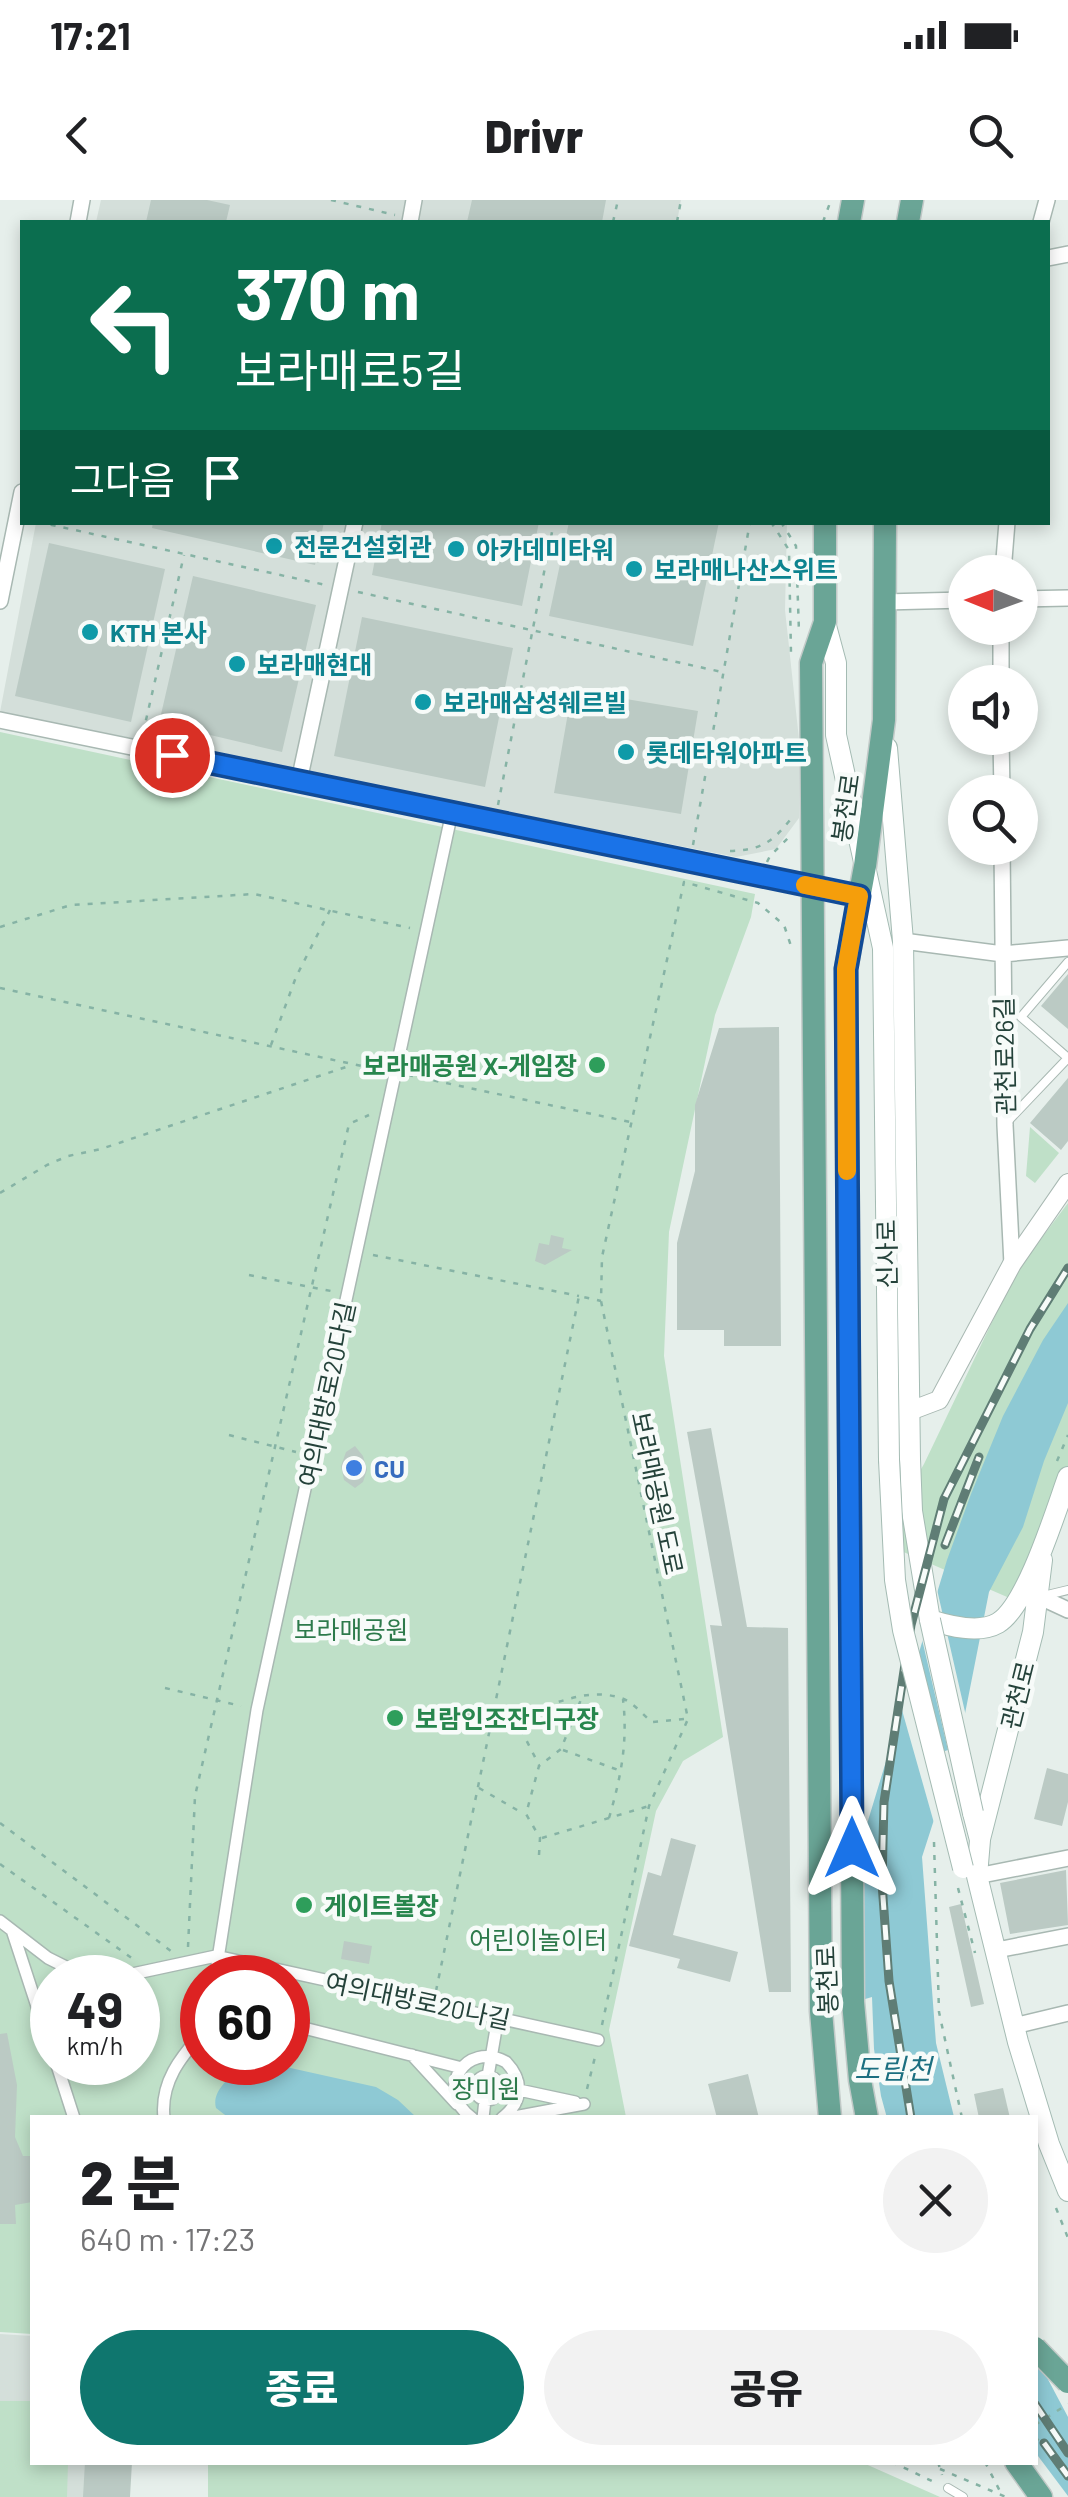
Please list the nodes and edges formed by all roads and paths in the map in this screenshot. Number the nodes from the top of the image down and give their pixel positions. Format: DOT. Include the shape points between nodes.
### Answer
graph roads {
  1 [pos="331,200"];
  2 [pos="414,200"];
  3 [pos="410,220"];
  4 [pos="20,502"];
  5 [pos="52,525"];
  6 [pos="354,525"];
  7 [pos="553,525"];
  8 [pos="749,525"];
  9 [pos="773,525"];
  10 [pos="825,525"];
  11 [pos="884,525"];
  12 [pos="1007,525"];
  13 [pos="184,554"];
  14 [pos="1004,555"];
  15 [pos="341,588"];
  16 [pos="1068,598"];
  17 [pos="1038,599"];
  18 [pos="948,600"];
  19 [pos="0,601"];
  20 [pos="884,602"];
  21 [pos="825,622"];
  22 [pos="532,630"];
  23 [pos="791,664"];
  24 [pos="723,672"];
  25 [pos="0,720"];
  26 [pos="884,720"];
  27 [pos="140,749"];
  28 [pos="300,781"];
  29 [pos="452,812"];
  30 [pos="794,815"];
  31 [pos="495,821"];
  32 [pos="706,848"];
  33 [pos="721,852"];
  34 [pos="1002,865"];
  35 [pos="865,866"];
  36 [pos="812,886"];
  37 [pos="865,897"];
  38 [pos="758,903"];
  39 [pos="330,910"];
  40 [pos="0,927"];
  41 [pos="426,932"];
  42 [pos="903,940"];
  43 [pos="1068,948"];
  44 [pos="1003,954"];
  45 [pos="1068,962"];
  46 [pos="0,988"];
  47 [pos="270,1046"];
  48 [pos="354,1064"];
  49 [pos="395,1073"];
  50 [pos="388,1108"];
  51 [pos="632,1122"];
  52 [pos="1005,1124"];
  53 [pos="1068,1183"];
  54 [pos="0,1193"];
  55 [pos="356,1252"];
  56 [pos="1012,1264"];
  57 [pos="249,1275"];
  58 [pos="310,1287"];
  59 [pos="348,1294"];
  60 [pos="579,1296"];
  61 [pos="600,1301"];
  62 [pos="910,1411"];
  63 [pos="230,1436"];
  64 [pos="276,1447"];
  65 [pos="312,1456"];
  66 [pos="899,1459"];
  67 [pos="1068,1477"];
  68 [pos="1061,1513"];
  69 [pos="1043,1548"];
  70 [pos="1068,1590"];
  71 [pos="1040,1597"];
  72 [pos="1068,1610"];
  73 [pos="930,1620"];
  74 [pos="165,1688"];
  75 [pos="583,1694"];
  76 [pos="623,1698"];
  77 [pos="217,1700"];
  78 [pos="257,1710"];
  79 [pos="514,1717"];
  80 [pos="495,1718"];
  81 [pos="688,1719"];
  82 [pos="561,1749"];
  83 [pos="539,1766"];
  84 [pos="622,1771"];
  85 [pos="478,1788"];
  86 [pos="649,1806"];
  87 [pos="526,1814"];
  88 [pos="609,1818"];
  89 [pos="0,1823"];
  90 [pos="540,1838"];
  91 [pos="980,1840"];
  92 [pos="934,1842"];
  93 [pos="540,1855"];
  94 [pos="1068,1858"];
  95 [pos="0,1864"];
  96 [pos="970,1872"];
  97 [pos="0,1921"];
  98 [pos="12,1930"];
  99 [pos="1068,1936"];
  100 [pos="997,1950"];
  101 [pos="44,1955"];
  102 [pos="128,1955"];
  103 [pos="188,1955"];
  104 [pos="216,1955"];
  105 [pos="180,1957"];
  106 [pos="310,1976"];
  107 [pos="30,1985"];
  108 [pos="434,2002"];
  109 [pos="1068,2013"];
  110 [pos="498,2017"];
  111 [pos="1014,2026"];
  112 [pos="310,2029"];
  113 [pos="598,2040"];
  114 [pos="409,2052"];
  115 [pos="491,2056"];
  116 [pos="180,2059"];
  117 [pos="464,2065"];
  118 [pos="512,2068"];
  119 [pos="455,2083"];
  120 [pos="63,2085"];
  121 [pos="487,2088"];
  122 [pos="519,2092"];
  123 [pos="584,2104"];
  124 [pos="459,2106"];
  125 [pos="73,2115"];
  126 [pos="163,2115"];
  127 [pos="469,2115"];
  128 [pos="483,2115"];
  129 [pos="505,2115"];
  130 [pos="507,2115"];
  131 [pos="512,2115"];
  132 [pos="830,2115"];
  133 [pos="866,2115"];
  134 [pos="961,2115"];
  135 [pos="1068,2191"];
  136 [pos="1038,2351"];
  137 [pos="1068,2382"];
  138 [pos="1068,2404"];
  139 [pos="1038,2424"];
  140 [pos="1038,2440"];
  141 [pos="898,2465"];
  142 [pos="938,2465"];
  143 [pos="987,2465"];
  144 [pos="1018,2465"];
  145 [pos="1068,2466"];
  146 [pos="939,2469"];
  147 [pos="948,2488"];
  148 [pos="963,2497"];
  149 [pos="1005,2497"];
  150 [pos="1041,2497"];
  1 -- 3 [label="path"];
  2 -- 3 [label="street"];
  4 -- 19 [label="street"];
  5 -- 13 [label="path"];
  6 -- 15 [label="street"];
  7 -- 22 [label="path"];
  8 -- 24 [label="path"];
  9 -- 23 [label="path" via="789,550"];
  10 -- 21 [label="main road, 봉천로"];
  11 -- 20 [label="main road, 봉천로"];
  12 -- 14 [label="street"];
  13 -- 15 [label="path"];
  13 -- 27 [label="path"];
  15 -- 22 [label="path"];
  15 -- 28 [label="street"];
  16 -- 17 [label="street"];
  18 -- 20 [label="street"];
  20 -- 26 [label="main road, 봉천로"];
  21 -- 35 [label="main road" via="836,662 836,735"];
  21 -- 36 [label="main road, 봉천로" via="811,662"];
  22 -- 24 [label="path"];
  22 -- 31 [label="path"];
  24 -- 32 [label="path" via="692,844"];
  25 -- 27 [label="street"];
  26 -- 35 [label="main road, 봉천로"];
  26 -- 42 [label="main road, 신사로"];
  27 -- 28 [label="street"];
  28 -- 29 [label="street"];
  29 -- 31 [label="street"];
  29 -- 41 [label="street, 여의대방로20다길"];
  30 -- 33 [label="path" via="756,850"];
  31 -- 36 [label="street"];
  34 -- 44 [label="street, 관천로26길"];
  35 -- 37 [label="main road, 봉천로"];
  36 -- 37 [label="street"];
  36 -- 132 [label="main road, 봉천로" via="821,2012"];
  37 -- 66 [label="main road, 신사로" via="883,948"];
  37 -- 133 [label="main road, 봉천로" via="846,969 853,2002"];
  38 -- 51 [label="path, 보라매공원 도로" via="684,882"];
  39 -- 40 [label="path" via="254,894 71,905"];
  39 -- 41 [label="path"];
  39 -- 47 [label="path"];
  41 -- 49 [label="street, 여의대방로20다길"];
  42 -- 44 [label="street"];
  42 -- 62 [label="main road, 신사로"];
  43 -- 44 [label="street"];
  44 -- 52 [label="street, 관천로26길"];
  45 -- 52 [label="lane" via="1021,1017 1068,1058"];
  46 -- 47 [label="path"];
  47 -- 48 [label="path"];
  48 -- 49 [label="path"];
  48 -- 54 [label="path" via="68,1156"];
  49 -- 50 [label="street, 여의대방로20다길"];
  49 -- 51 [label="path"];
  50 -- 55 [label="street, 여의대방로20다길"];
  50 -- 58 [label="path" via="350,1124"];
  51 -- 61 [label="path, 보라매공원 도로" via="602,1256"];
  52 -- 56 [label="street, 관천로26길"];
  53 -- 56 [label="street"];
  55 -- 59 [label="street, 여의대방로20다길"];
  55 -- 60 [label="path"];
  56 -- 62 [label="street" via="939,1400"];
  57 -- 58 [label="path"];
  58 -- 59 [label="path"];
  58 -- 64 [label="path"];
  59 -- 65 [label="street, 여의대방로20다길"];
  60 -- 61 [label="path"];
  60 -- 80 [label="path"];
  61 -- 81 [label="path, 보라매공원 도로"];
  62 -- 66 [label="main road, 신사로"];
  63 -- 64 [label="path"];
  64 -- 65 [label="path"];
  64 -- 77 [label="path"];
  65 -- 78 [label="street, 여의대방로20다길"];
  66 -- 73 [label="main road, 신사로"];
  66 -- 96 [label="main road, 신사로, bridge" via="895,1580 903,1630"];
  67 -- 68 [label="main road, 관천로"];
  68 -- 69 [label="main road, 관천로"];
  69 -- 71 [label="main road, 관천로"];
  69 -- 73 [label="main road, 관천로" via="1010,1613 993,1626"];
  70 -- 71 [label="lane"];
  71 -- 72 [label="street"];
  71 -- 91 [label="main road, 관천로"];
  73 -- 91 [label="main road, 신사로, bridge"];
  74 -- 77 [label="path"];
  75 -- 76 [label="path"];
  75 -- 79 [label="path"];
  75 -- 82 [label="path"];
  76 -- 81 [label="path" via="652,1722"];
  76 -- 84 [label="path"];
  77 -- 78 [label="path"];
  77 -- 103 [label="path" via="195,1796"];
  78 -- 104 [label="street, 여의대방로20다길"];
  79 -- 80 [label="path"];
  79 -- 83 [label="path"];
  80 -- 85 [label="path"];
  81 -- 86 [label="path"];
  82 -- 83 [label="path"];
  82 -- 84 [label="path"];
  83 -- 87 [label="path"];
  84 -- 88 [label="path"];
  85 -- 87 [label="path"];
  85 -- 108 [label="path"];
  86 -- 88 [label="path"];
  86 -- 113 [label="path"];
  87 -- 90 [label="path"];
  88 -- 90 [label="path"];
  89 -- 105 [label="path"];
  90 -- 93 [label="path"];
  91 -- 96 [label="main road, 신사로"];
  92 -- 134 [label="path" via="939,2012"];
  94 -- 96 [label="street"];
  95 -- 102 [label="path"];
  96 -- 100 [label="main road, 신사로"];
  97 -- 98 [label="street, 여의대방로20나길"];
  98 -- 101 [label="street, 여의대방로20나길"];
  98 -- 107 [label="street"];
  99 -- 100 [label="street"];
  100 -- 111 [label="main road, 신사로"];
  106 -- 108 [label="street, 여의대방로20나길"];
  108 -- 110 [label="street, 여의대방로20나길"];
  109 -- 111 [label="street"];
  110 -- 113 [label="street, 여의대방로20나길"];
  110 -- 115 [label="street"];
  111 -- 135 [label="main road, 신사로"];
  112 -- 114 [label="street"];
  113 -- 123 [label="path"];
  114 -- 117 [label="street"];
  114 -- 124 [label="street"];
  115 -- 117 [label="street"];
  115 -- 118 [label="street"];
  115 -- 121 [label="street"];
  116 -- 126 [label="street"];
  117 -- 119 [label="street"];
  117 -- 121 [label="street"];
  118 -- 121 [label="street"];
  118 -- 122 [label="street"];
  119 -- 121 [label="street"];
  119 -- 124 [label="street"];
  120 -- 125 [label="street"];
  121 -- 122 [label="street"];
  121 -- 124 [label="street"];
  121 -- 128 [label="street"];
  121 -- 129 [label="street"];
  122 -- 123 [label="street"];
  122 -- 130 [label="street"];
  123 -- 131 [label="street"];
  124 -- 127 [label="street"];
  136 -- 137 [label="main road, bridge"];
  138 -- 139 [label="path"];
  140 -- 145 [label="path"];
  141 -- 147 [label="path"];
  142 -- 146 [label="path"];
  143 -- 149 [label="path, bridge"];
  144 -- 150 [label="main road"];
  146 -- 147 [label="path"];
  146 -- 149 [label="path"];
  147 -- 148 [label="lane"];
}
